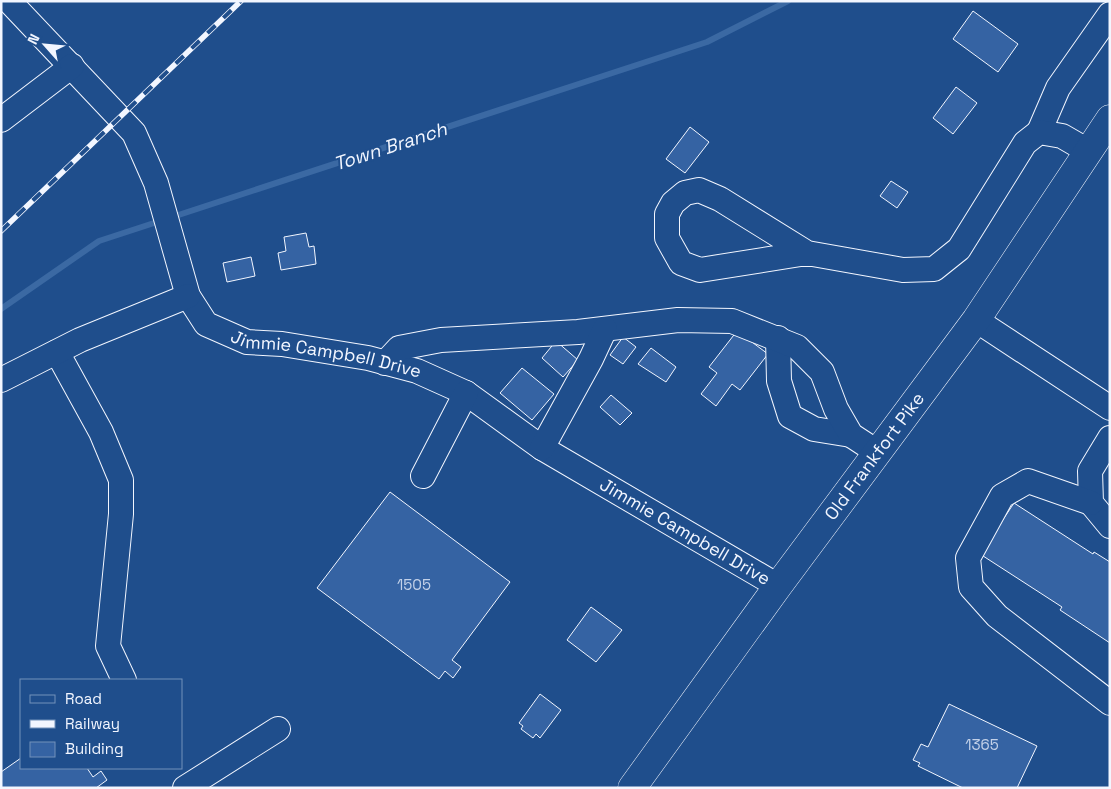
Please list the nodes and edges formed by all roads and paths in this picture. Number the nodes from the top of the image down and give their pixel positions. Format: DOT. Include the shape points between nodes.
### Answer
graph roads {
  1 [pos="9,1"];
  2 [pos="1110,14"];
  3 [pos="72,66"];
  4 [pos="1110,119"];
  5 [pos="1,120"];
  6 [pos="1039,132"];
  7 [pos="1088,150"];
  8 [pos="807,254"];
  9 [pos="188,296"];
  10 [pos="976,320"];
  11 [pos="604,329"];
  12 [pos="778,338"];
  13 [pos="57,352"];
  14 [pos="385,363"];
  15 [pos="1,380"];
  16 [pos="466,393"];
  17 [pos="1110,408"];
  18 [pos="851,434"];
  19 [pos="1110,438"];
  20 [pos="542,448"];
  21 [pos="877,452"];
  22 [pos="424,476"];
  23 [pos="1090,503"];
  24 [pos="1110,526"];
  25 [pos="778,586"];
  26 [pos="124,679"];
  27 [pos="1110,703"];
  28 [pos="278,729"];
  29 [pos="185,788"];
  30 [pos="632,788"];
  1 -- 3 [label="street, Jimmie Campbell Drive"];
  2 -- 6 [label="street" via="1058,88"];
  3 -- 5 [label="street"];
  3 -- 9 [label="street, Jimmie Campbell Drive" via="134,133 156,183"];
  4 -- 7 [label="main road, Old Frankfort Pike"];
  6 -- 7 [label="street" via="1062,136"];
  6 -- 8 [label="street" via="1025,143 959,250 934,269 903,270"];
  7 -- 10 [label="main road, Old Frankfort Pike"];
  8 -- 8 [label="street" via="720,199 700,190 685,193 673,203 667,214 667,238 681,262 700,270"];
  9 -- 13 [label="street"];
  9 -- 14 [label="street, Jimmie Campbell Drive" via="206,324 247,342 282,344"];
  10 -- 17 [label="street"];
  10 -- 21 [label="main road, Old Frankfort Pike"];
  11 -- 12 [label="street" via="678,320 732,321"];
  11 -- 14 [label="street" via="441,340 399,348"];
  11 -- 20 [label="street"];
  12 -- 18 [label="street" via="797,347 822,372 836,409"];
  12 -- 18 [label="street" via="779,381 790,416 814,429"];
  13 -- 15 [label="street"];
  13 -- 26 [label="street" via="101,432 121,480 121,514 108,646"];
  14 -- 16 [label="street, Jimmie Campbell Drive" via="417,371"];
  16 -- 20 [label="street, Jimmie Campbell Drive"];
  16 -- 22 [label="street"];
  18 -- 21 [label="street"];
  19 -- 23 [label="street" via="1090,471"];
  20 -- 25 [label="street, Jimmie Campbell Drive"];
  21 -- 25 [label="main road, Old Frankfort Pike"];
  23 -- 24 [label="street"];
  23 -- 27 [label="street" via="1028,481 1002,496 968,558 971,587 997,616"];
  25 -- 30 [label="main road, Old Frankfort Pike"];
  28 -- 29 [label="street"];
}
